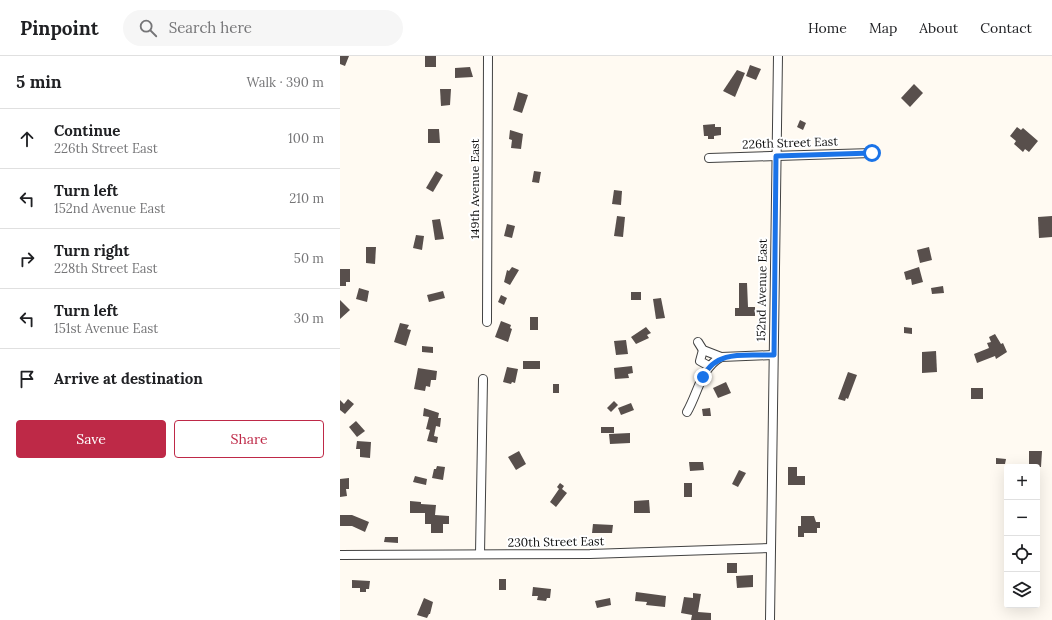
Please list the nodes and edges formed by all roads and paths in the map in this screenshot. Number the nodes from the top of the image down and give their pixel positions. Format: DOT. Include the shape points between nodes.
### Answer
graph roads {
  1 [pos="488,56"];
  2 [pos="778,56"];
  3 [pos="872,153"];
  4 [pos="776,156"];
  5 [pos="709,158"];
  6 [pos="487,322"];
  7 [pos="698,342"];
  8 [pos="702,350"];
  9 [pos="774,355"];
  10 [pos="721,357"];
  11 [pos="709,366"];
  12 [pos="483,379"];
  13 [pos="687,412"];
  14 [pos="771,548"];
  15 [pos="480,554"];
  16 [pos="340,555"];
  17 [pos="770,620"];
  1 -- 6 [label="street, 149th Avenue East"];
  2 -- 4 [label="street, 152nd Avenue East"];
  3 -- 4 [label="street, 226th Street East"];
  4 -- 5 [label="street, 226th Street East"];
  4 -- 9 [label="street, 152nd Avenue East"];
  7 -- 8 [label="street"];
  8 -- 10 [label="street"];
  8 -- 11 [label="street" via="700,361"];
  9 -- 10 [label="street"];
  9 -- 14 [label="street, 152nd Avenue East"];
  10 -- 11 [label="street"];
  11 -- 13 [label="street"];
  12 -- 15 [label="street"];
  14 -- 15 [label="street, 230th Street East" via="590,554"];
  14 -- 17 [label="street, 152nd Avenue East"];
  15 -- 16 [label="street, 230th Street East"];
}
